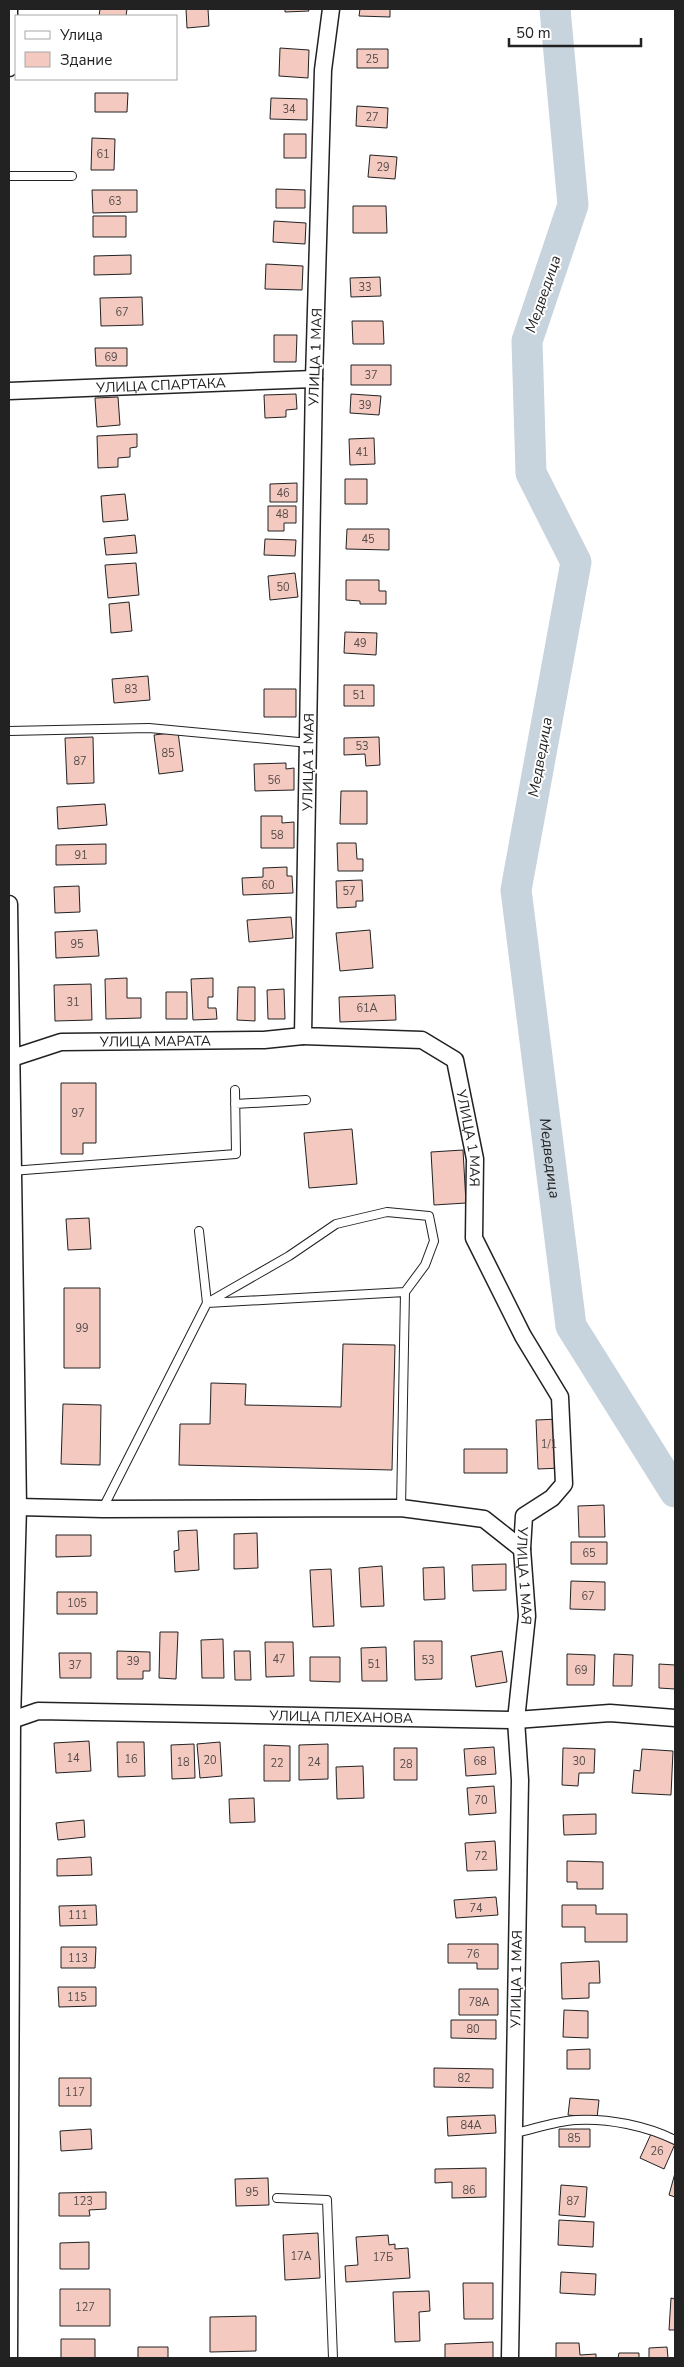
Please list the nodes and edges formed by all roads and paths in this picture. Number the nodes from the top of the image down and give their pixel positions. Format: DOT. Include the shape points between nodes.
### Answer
graph roads {
  1 [pos="9,9"];
  2 [pos="331,9"];
  3 [pos="9,68"];
  4 [pos="9,176"];
  5 [pos="72,176"];
  6 [pos="314,379"];
  7 [pos="9,391"];
  8 [pos="9,731"];
  9 [pos="308,743"];
  10 [pos="9,904"];
  11 [pos="303,1036"];
  12 [pos="10,1060"];
  13 [pos="235,1090"];
  14 [pos="306,1100"];
  15 [pos="235,1104"];
  16 [pos="12,1171"];
  17 [pos="200,1231"];
  18 [pos="405,1292"];
  19 [pos="207,1304"];
  20 [pos="18,1507"];
  21 [pos="400,1508"];
  22 [pos="103,1509"];
  23 [pos="522,1549"];
  24 [pos="675,1718"];
  25 [pos="516,1720"];
  26 [pos="11,1721"];
  27 [pos="515,2133"];
  28 [pos="675,2140"];
  29 [pos="277,2198"];
  30 [pos="10,2358"];
  31 [pos="333,2358"];
  32 [pos="510,2358"];
  1 -- 3 [label="street"];
  2 -- 6 [label="street, УЛИЦА 1 МАЯ" via="323,70"];
  4 -- 5 [label="lane"];
  6 -- 7 [label="street, УЛИЦА СПАРТАКА"];
  6 -- 9 [label="street, УЛИЦА 1 МАЯ"];
  8 -- 9 [label="lane" via="149,728"];
  9 -- 11 [label="street, УЛИЦА 1 МАЯ"];
  10 -- 12 [label="street"];
  11 -- 12 [label="street, УЛИЦА МАРАТА" via="264,1040 61,1042"];
  11 -- 23 [label="street, УЛИЦА 1 МАЯ" via="422,1040 455,1060 475,1159 474,1238 523,1336 560,1396 564,1484 552,1498 524,1516"];
  12 -- 16 [label="street"];
  13 -- 15 [label="lane"];
  14 -- 15 [label="lane"];
  15 -- 16 [label="lane" via="236,1154"];
  16 -- 20 [label="street"];
  17 -- 19 [label="lane"];
  18 -- 19 [label="lane"];
  18 -- 19 [label="lane" via="425,1265 434,1241 429,1216 387,1212 336,1224"];
  18 -- 21 [label="lane"];
  19 -- 22 [label="lane"];
  20 -- 22 [label="street"];
  20 -- 26 [label="street"];
  21 -- 22 [label="street"];
  21 -- 23 [label="street" via="484,1518"];
  23 -- 25 [label="street, УЛИЦА 1 МАЯ" via="527,1616"];
  24 -- 25 [label="street, УЛИЦА ПЛЕХАНОВА" via="610,1714"];
  25 -- 26 [label="street, УЛИЦА ПЛЕХАНОВА" via="38,1711"];
  25 -- 27 [label="street, УЛИЦА 1 МАЯ" via="520,1780"];
  26 -- 30 [label="street"];
  27 -- 28 [label="lane" via="576,2120 616,2122"];
  27 -- 32 [label="street, УЛИЦА 1 МАЯ"];
  29 -- 31 [label="lane" via="327,2200"];
}
